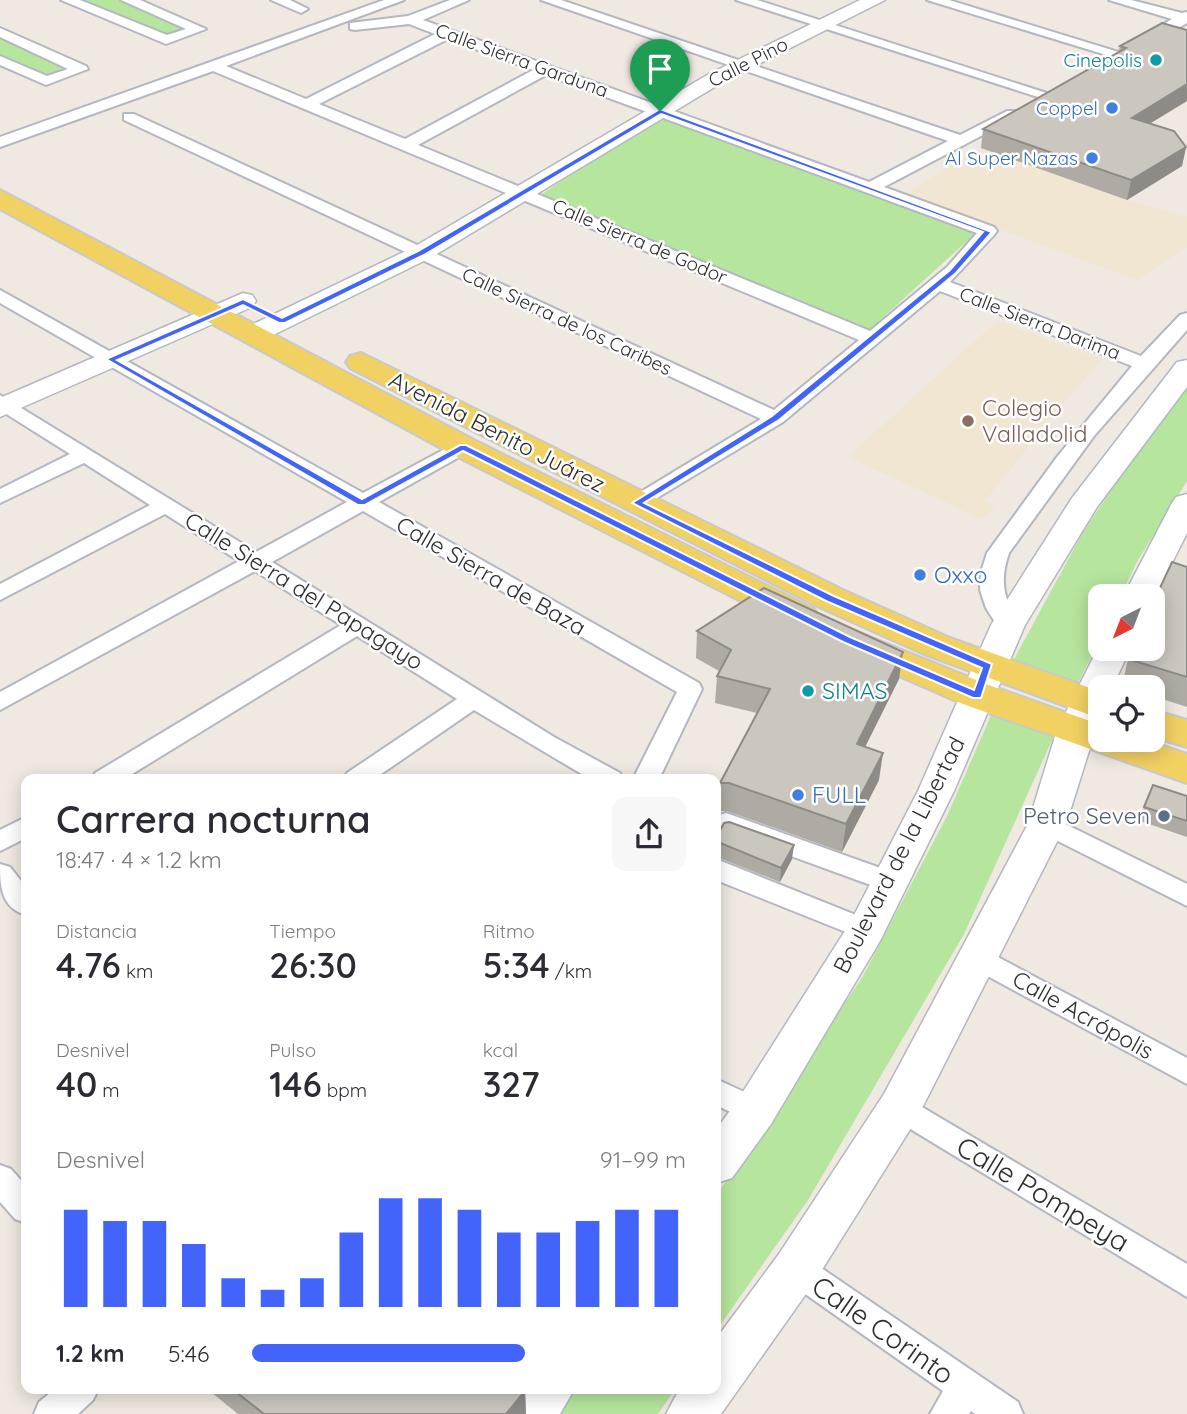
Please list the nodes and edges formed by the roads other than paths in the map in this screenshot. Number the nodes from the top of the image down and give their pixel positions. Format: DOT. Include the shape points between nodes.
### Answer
graph roads {
  1 [pos="68,0"];
  2 [pos="128,0"];
  3 [pos="278,0"];
  4 [pos="397,0"];
  5 [pos="463,0"];
  6 [pos="548,0"];
  7 [pos="743,0"];
  8 [pos="875,0"];
  9 [pos="934,0"];
  10 [pos="1116,0"];
  11 [pos="301,9"];
  12 [pos="1186,18"];
  13 [pos="410,20"];
  14 [pos="822,25"];
  15 [pos="0,32"];
  16 [pos="448,33"];
  17 [pos="1121,55"];
  18 [pos="0,60"];
  19 [pos="739,65"];
  20 [pos="214,66"];
  21 [pos="1099,67"];
  22 [pos="546,69"];
  23 [pos="232,73"];
  24 [pos="309,103"];
  25 [pos="660,111"];
  26 [pos="129,117"];
  27 [pos="962,141"];
  28 [pos="0,142"];
  29 [pos="408,144"];
  30 [pos="0,175"];
  31 [pos="870,188"];
  32 [pos="524,192"];
  33 [pos="0,198"];
  34 [pos="421,253"];
  35 [pos="939,284"];
  36 [pos="0,295"];
  37 [pos="230,307"];
  38 [pos="1187,319"];
  39 [pos="269,327"];
  40 [pos="871,338"];
  41 [pos="111,359"];
  42 [pos="1142,363"];
  43 [pos="1187,368"];
  44 [pos="2,404"];
  45 [pos="776,418"];
  46 [pos="463,447"];
  47 [pos="86,454"];
  48 [pos="0,497"];
  49 [pos="362,503"];
  50 [pos="637,503"];
  51 [pos="1187,503"];
  52 [pos="166,505"];
  53 [pos="256,561"];
  54 [pos="1146,584"];
  55 [pos="0,593"];
  56 [pos="358,625"];
  57 [pos="1007,625"];
  58 [pos="983,681"];
  59 [pos="475,698"];
  60 [pos="0,702"];
  61 [pos="1088,722"];
  62 [pos="1165,727"];
  63 [pos="1187,734"];
  64 [pos="1088,737"];
  65 [pos="1152,752"];
  66 [pos="1187,769"];
  67 [pos="112,774"];
  68 [pos="363,774"];
  69 [pos="603,774"];
  70 [pos="648,774"];
  71 [pos="1047,824"];
  72 [pos="721,825"];
  73 [pos="21,829"];
  74 [pos="0,842"];
  75 [pos="721,871"];
  76 [pos="0,874"];
  77 [pos="890,882"];
  78 [pos="1187,896"];
  79 [pos="21,899"];
  80 [pos="866,930"];
  81 [pos="979,958"];
  82 [pos="1187,1072"];
  83 [pos="721,1094"];
  84 [pos="900,1107"];
  85 [pos="755,1111"];
  86 [pos="721,1157"];
  87 [pos="0,1179"];
  88 [pos="21,1203"];
  89 [pos="796,1269"];
  90 [pos="1187,1282"];
  91 [pos="721,1372"];
  92 [pos="74,1394"];
  93 [pos="545,1394"];
  94 [pos="706,1394"];
  95 [pos="957,1401"];
  96 [pos="52,1414"];
  97 [pos="528,1414"];
  98 [pos="691,1414"];
  99 [pos="1005,1414"];
  1 -- 2 [label="street" via="166,40 199,29"];
  3 -- 11 [label="street"];
  4 -- 20 [label="street"];
  5 -- 13 [label="street"];
  6 -- 19 [label="street"];
  7 -- 14 [label="street"];
  8 -- 14 [label="main road, Calle Pino"];
  9 -- 17 [label="street"];
  10 -- 12 [label="street"];
  12 -- 17 [label="street"];
  13 -- 16 [label="street, Calle Sierra Garduna"];
  13 -- 23 [label="street" via="354,26"];
  14 -- 19 [label="main road, Calle Pino"];
  14 -- 27 [label="street" via="1052,92"];
  15 -- 18 [label="street" via="81,69 46,81"];
  16 -- 22 [label="street, Calle Sierra Garduna"];
  16 -- 24 [label="street"];
  17 -- 21 [label="street"];
  19 -- 25 [label="main road, Calle Pino"];
  19 -- 27 [label="street"];
  20 -- 23 [label="street, Calle Sierra de Godor"];
  20 -- 28 [label="street"];
  22 -- 25 [label="street, Calle Sierra Garduna"];
  22 -- 29 [label="street"];
  23 -- 24 [label="street, Calle Sierra de Godor"];
  24 -- 29 [label="street, Calle Sierra de Godor"];
  25 -- 31 [label="street, Calle Sierra Garduna"];
  25 -- 32 [label="main road, Calle Pino"];
  26 -- 34 [label="street, Calle Sierra de los Caribes"];
  27 -- 31 [label="street"];
  29 -- 32 [label="street, Calle Sierra de Godor"];
  30 -- 37 [label="main road"];
  31 -- 35 [label="street, Calle Sierra Garduna" via="988,232"];
  32 -- 34 [label="main road, Calle Pino"];
  32 -- 40 [label="street, Calle Sierra de Godor"];
  33 -- 37 [label="main road"];
  34 -- 39 [label="main road, Calle Pino"];
  34 -- 45 [label="street, Calle Sierra de los Caribes"];
  35 -- 40 [label="street"];
  35 -- 42 [label="street, Calle Sierra Darima"];
  36 -- 41 [label="street, Calle Sierra de Baza"];
  37 -- 39 [label="main road, Avenida Benito Juárez"];
  37 -- 41 [label="main road"];
  38 -- 42 [label="street"];
  39 -- 46 [label="main road, Avenida Benito Juárez"];
  39 -- 50 [label="main road, Avenida Benito Juárez"];
  40 -- 45 [label="street"];
  41 -- 44 [label="main road"];
  41 -- 49 [label="street, Calle Sierra de Baza"];
  42 -- 57 [label="street" via="1055,471 998,553 991,568 990,593"];
  43 -- 57 [label="main road, Boulevard de la Libertad" via="1083,504"];
  44 -- 47 [label="street, Calle Sierra del Papagayo"];
  45 -- 50 [label="street"];
  46 -- 49 [label="street"];
  46 -- 58 [label="main road, Avenida Benito Juárez" via="846,640"];
  47 -- 48 [label="street"];
  47 -- 52 [label="street, Calle Sierra del Papagayo"];
  49 -- 53 [label="street"];
  49 -- 70 [label="street, Calle Sierra de Baza" via="690,689"];
  50 -- 58 [label="main road, Avenida Benito Juárez" via="830,598"];
  51 -- 54 [label="main road"];
  52 -- 53 [label="street, Calle Sierra del Papagayo"];
  52 -- 55 [label="street"];
  53 -- 56 [label="street, Calle Sierra del Papagayo"];
  53 -- 60 [label="street"];
  56 -- 59 [label="street, Calle Sierra del Papagayo"];
  56 -- 67 [label="street"];
  57 -- 58 [label="main road, Boulevard de la Libertad"];
  58 -- 61 [label="main road, Avenida Benito Juárez"];
  58 -- 77 [label="main road, Boulevard de la Libertad" via="936,791"];
  59 -- 68 [label="street"];
  59 -- 69 [label="street, Calle Sierra del Papagayo"];
  62 -- 63 [label="main road"];
  64 -- 71 [label="main road"];
  65 -- 66 [label="main road, Avenida Benito Juárez"];
  71 -- 78 [label="street"];
  71 -- 81 [label="main road"];
  72 -- 77 [label="street" via="726,822"];
  73 -- 74 [label="street"];
  75 -- 80 [label="street"];
  76 -- 79 [label="street"];
  77 -- 80 [label="main road, Boulevard de la Libertad"];
  80 -- 85 [label="main road, Boulevard de la Libertad"];
  81 -- 82 [label="street, Calle Acrópolis"];
  81 -- 84 [label="main road"];
  83 -- 85 [label="street"];
  84 -- 89 [label="main road"];
  84 -- 90 [label="street, Calle Pompeya"];
  85 -- 86 [label="main road, Boulevard de la Libertad"];
  87 -- 88 [label="street"];
  89 -- 91 [label="main road"];
  89 -- 95 [label="street, Calle Corinto"];
  92 -- 96 [label="street"];
  93 -- 97 [label="main road"];
  94 -- 98 [label="main road"];
  95 -- 99 [label="street, Calle Corinto"];
}
